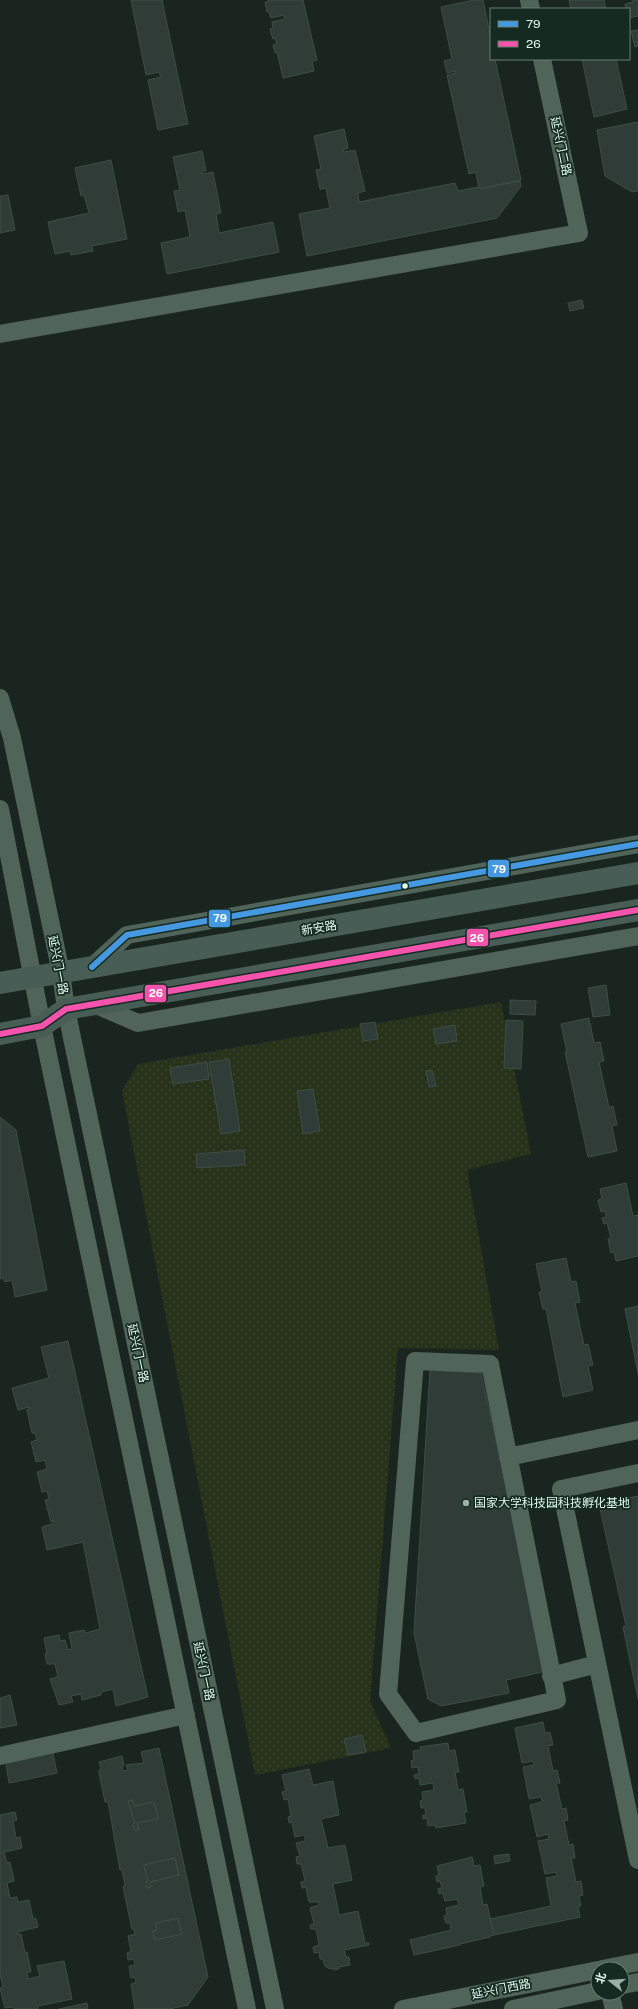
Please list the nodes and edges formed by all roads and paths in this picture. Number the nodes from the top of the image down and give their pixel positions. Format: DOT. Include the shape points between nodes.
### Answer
graph roads {
  1 [pos="542,60"];
  2 [pos="0,334"];
  3 [pos="0,698"];
  4 [pos="0,809"];
  5 [pos="638,844"];
  6 [pos="638,873"];
  7 [pos="638,910"];
  8 [pos="638,936"];
  9 [pos="92,967"];
  10 [pos="61,973"];
  11 [pos="33,977"];
  12 [pos="0,983"];
  13 [pos="94,1004"];
  14 [pos="66,1009"];
  15 [pos="42,1026"];
  16 [pos="0,1034"];
  17 [pos="638,1430"];
  18 [pos="508,1457"];
  19 [pos="638,1473"];
  20 [pos="597,1664"];
  21 [pos="551,1676"];
  22 [pos="186,1715"];
  23 [pos="0,1756"];
  24 [pos="638,1860"];
  25 [pos="590,1972"];
  26 [pos="590,1993"];
  27 [pos="247,2009"];
  28 [pos="275,2009"];
  29 [pos="403,2009"];
  30 [pos="513,2009"];
  1 -- 2 [label="street, 延兴门二路" via="579,233"];
  3 -- 10 [label="street, 延兴门一路" via="12,738"];
  4 -- 11 [label="street"];
  5 -- 9 [label="street" via="127,935"];
  6 -- 9 [label="main road, 新安路"];
  7 -- 13 [label="main road"];
  8 -- 13 [label="street" via="138,1023"];
  9 -- 10 [label="main road, 新安路"];
  10 -- 11 [label="main road, 新安路"];
  10 -- 14 [label="street, 延兴门一路"];
  11 -- 12 [label="main road, 新安路"];
  11 -- 15 [label="street"];
  13 -- 14 [label="main road"];
  14 -- 15 [label="main road"];
  14 -- 28 [label="street, 延兴门一路"];
  15 -- 16 [label="main road"];
  15 -- 22 [label="street"];
  17 -- 18 [label="street"];
  18 -- 21 [label="street"];
  18 -- 21 [label="street" via="490,1364 415,1362 388,1694 416,1733 557,1700"];
  19 -- 20 [label="street" via="561,1489"];
  20 -- 21 [label="street"];
  20 -- 24 [label="street"];
  22 -- 23 [label="street"];
  22 -- 27 [label="street"];
  25 -- 29 [label="street, 延兴门西路"];
  26 -- 30 [label="street, 延兴门西路"];
}
